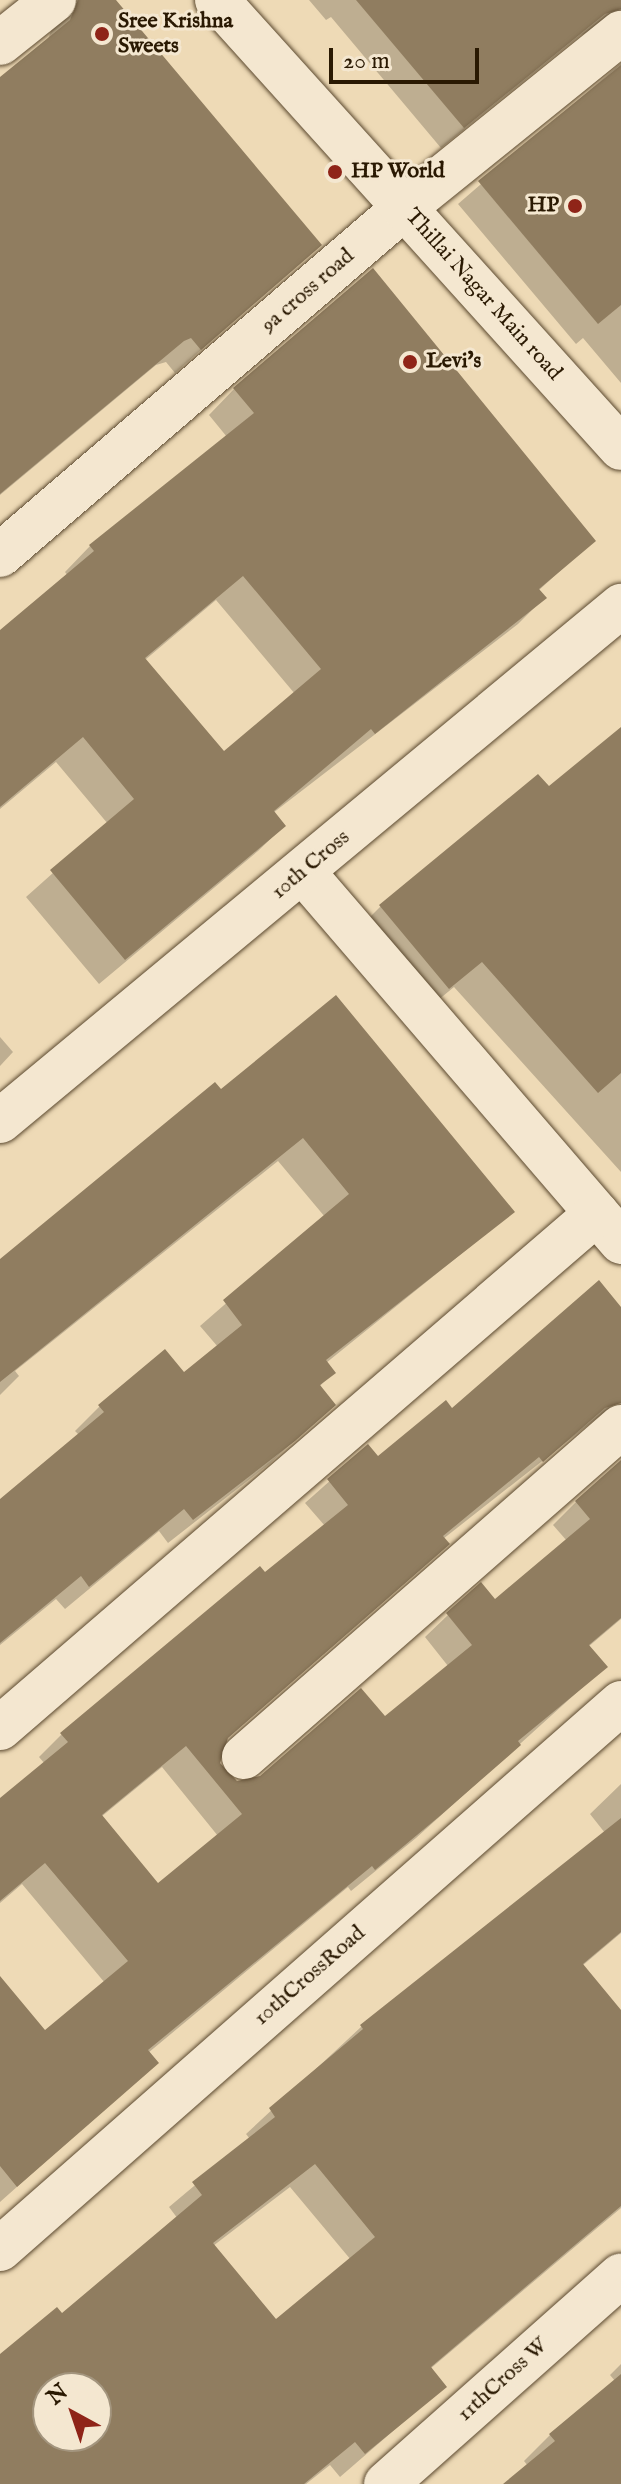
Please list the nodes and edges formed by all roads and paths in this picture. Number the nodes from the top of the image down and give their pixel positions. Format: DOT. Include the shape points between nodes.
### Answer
graph roads {
  1 [pos="54,0"];
  2 [pos="217,0"];
  3 [pos="621,33"];
  4 [pos="0,43"];
  5 [pos="404,208"];
  6 [pos="621,448"];
  7 [pos="0,555"];
  8 [pos="621,606"];
  9 [pos="303,872"];
  10 [pos="0,1121"];
  11 [pos="609,1228"];
  12 [pos="621,1427"];
  13 [pos="621,1703"];
  14 [pos="0,1728"];
  15 [pos="244,1757"];
  16 [pos="0,2249"];
  17 [pos="621,2275"];
  18 [pos="386,2484"];
  1 -- 4 [label="street"];
  2 -- 5 [label="street, Thillai Nagar Main road"];
  3 -- 5 [label="street, 9a cross road"];
  5 -- 6 [label="street, Thillai Nagar Main road"];
  5 -- 7 [label="street, 9a cross road"];
  8 -- 9 [label="street, 10th Cross"];
  9 -- 10 [label="street, 10th Cross"];
  9 -- 11 [label="street"];
  11 -- 14 [label="street"];
  12 -- 15 [label="street"];
  13 -- 16 [label="street, 10thCrossRoad"];
  17 -- 18 [label="street, 11thCross W"];
}
